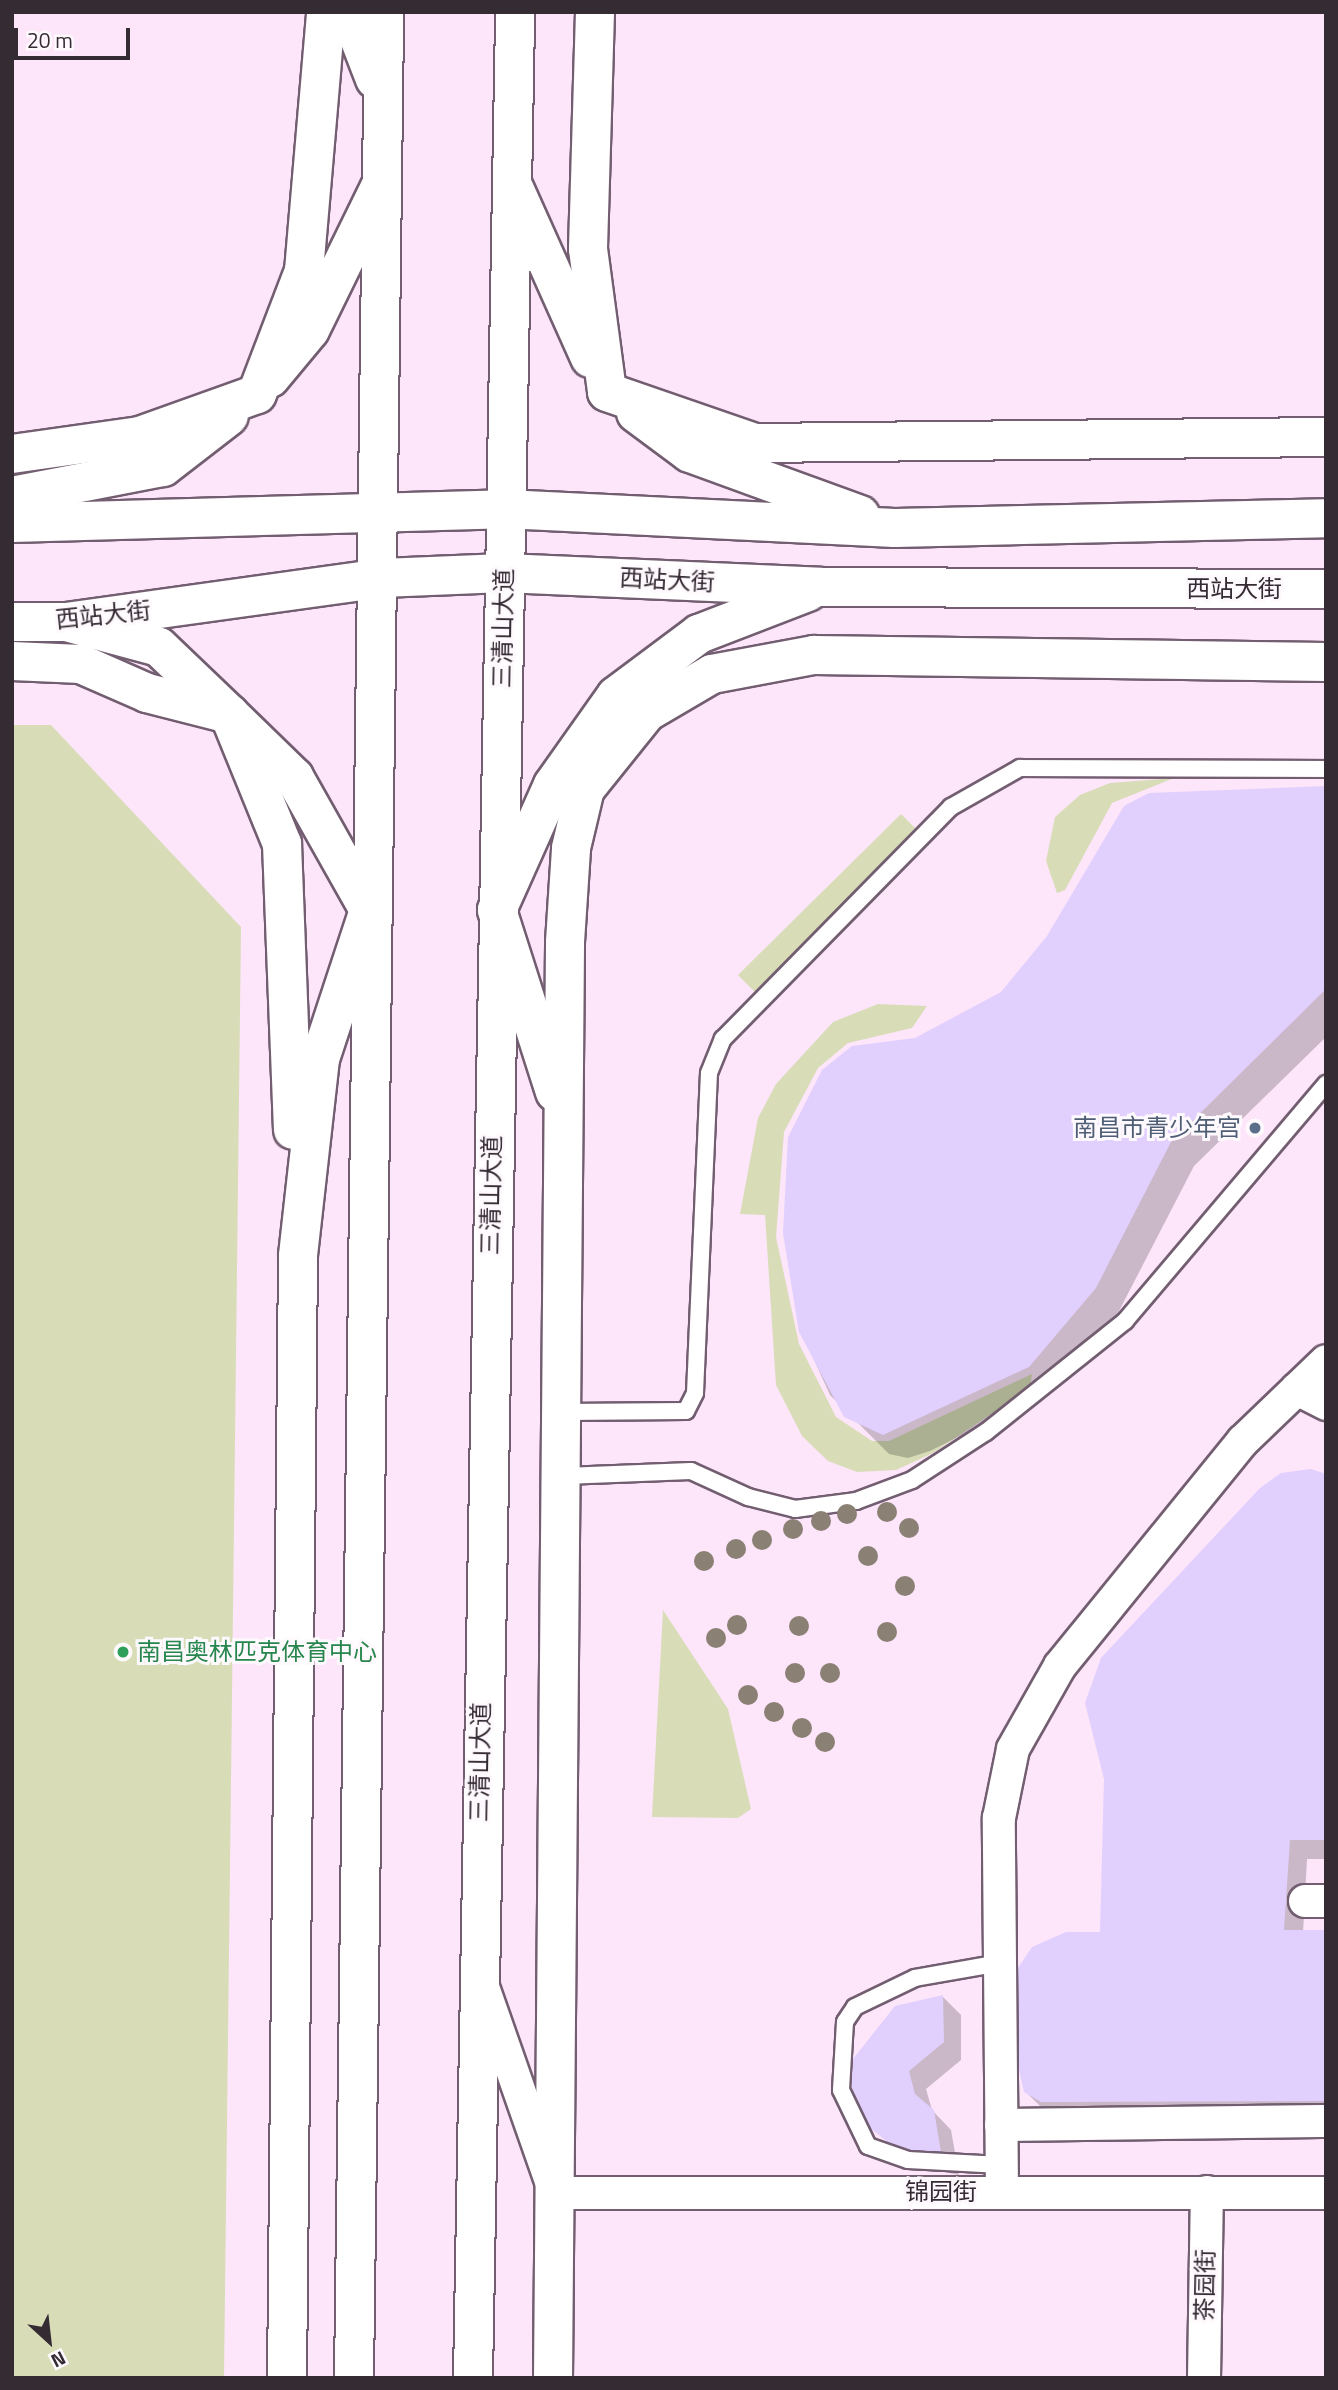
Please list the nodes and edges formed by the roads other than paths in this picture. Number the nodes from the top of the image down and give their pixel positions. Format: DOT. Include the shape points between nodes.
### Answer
graph roads {
  1 [pos="326,12"];
  2 [pos="349,12"];
  3 [pos="384,12"];
  4 [pos="595,12"];
  5 [pos="515,16"];
  6 [pos="382,95"];
  7 [pos="380,187"];
  8 [pos="515,190"];
  9 [pos="607,393"];
  10 [pos="257,394"];
  11 [pos="1326,438"];
  12 [pos="12,454"];
  13 [pos="12,496"];
  14 [pos="505,509"];
  15 [pos="379,517"];
  16 [pos="1326,518"];
  17 [pos="12,523"];
  18 [pos="895,528"];
  19 [pos="503,573"];
  20 [pos="382,578"];
  21 [pos="821,587"];
  22 [pos="1326,589"];
  23 [pos="12,622"];
  24 [pos="66,622"];
  25 [pos="12,661"];
  26 [pos="1326,662"];
  27 [pos="229,714"];
  28 [pos="1326,769"];
  29 [pos="369,910"];
  30 [pos="497,910"];
  31 [pos="1326,1084"];
  32 [pos="567,1130"];
  33 [pos="298,1256"];
  34 [pos="1326,1361"];
  35 [pos="1297,1389"];
  36 [pos="1326,1404"];
  37 [pos="564,1412"];
  38 [pos="564,1476"];
  39 [pos="1000,1963"];
  40 [pos="477,1969"];
  41 [pos="1326,2121"];
  42 [pos="1002,2125"];
  43 [pos="1002,2179"];
  44 [pos="1206,2192"];
  45 [pos="555,2193"];
  46 [pos="1326,2193"];
  47 [pos="287,2378"];
  48 [pos="354,2378"];
  49 [pos="473,2378"];
  50 [pos="553,2378"];
  51 [pos="1204,2378"];
  1 -- 10 [label="main road" via="304,271"];
  2 -- 6 [label="main road"];
  3 -- 6 [label="main road"];
  4 -- 9 [label="main road" via="587,249"];
  5 -- 8 [label="main road, 三清山大道"];
  6 -- 7 [label="main road"];
  7 -- 10 [label="main road" via="310,330"];
  7 -- 15 [label="main road"];
  8 -- 9 [label="main road"];
  8 -- 14 [label="main road, 三清山大道"];
  9 -- 11 [label="main road" via="755,443"];
  9 -- 18 [label="main road" via="690,453"];
  10 -- 12 [label="main road" via="140,436"];
  10 -- 13 [label="main road" via="163,467"];
  14 -- 15 [label="main road"];
  14 -- 18 [label="main road"];
  14 -- 19 [label="main road, 三清山大道"];
  15 -- 17 [label="main road"];
  15 -- 20 [label="main road"];
  16 -- 18 [label="main road"];
  19 -- 20 [label="main road, 西站大街"];
  19 -- 21 [label="main road, 西站大街"];
  19 -- 30 [label="main road, 三清山大道"];
  20 -- 24 [label="main road, 西站大街"];
  20 -- 29 [label="main road"];
  21 -- 22 [label="main road, 西站大街"];
  21 -- 30 [label="main road" via="699,634 616,696 553,785"];
  23 -- 24 [label="main road, 西站大街"];
  24 -- 27 [label="main road" via="159,648"];
  25 -- 27 [label="main road" via="81,664 147,692"];
  26 -- 32 [label="main road" via="814,655 712,674 647,712 585,789 571,848"];
  27 -- 29 [label="main road" via="293,777"];
  27 -- 33 [label="main road" via="282,844"];
  28 -- 37 [label="lane" via="1020,768 950,807 723,1039 709,1073 695,1393 686,1411"];
  29 -- 33 [label="main road" via="320,1059"];
  29 -- 48 [label="main road"];
  30 -- 32 [label="main road"];
  30 -- 40 [label="main road, 三清山大道"];
  31 -- 38 [label="lane" via="1125,1321 986,1432 912,1480 856,1501 795,1509 748,1497 691,1471"];
  32 -- 37 [label="main road"];
  33 -- 47 [label="main road"];
  34 -- 35 [label="street"];
  35 -- 36 [label="street"];
  35 -- 39 [label="street" via="1243,1441 1060,1665 1013,1749 999,1818"];
  37 -- 38 [label="main road"];
  38 -- 45 [label="main road"];
  39 -- 42 [label="street"];
  39 -- 43 [label="lane" via="915,1978 855,2007 845,2022 842,2090 868,2147"];
  40 -- 45 [label="street"];
  40 -- 49 [label="main road, 三清山大道"];
  41 -- 42 [label="street"];
  42 -- 43 [label="street"];
  43 -- 44 [label="street, 锦园街"];
  43 -- 45 [label="street, 锦园街"];
  44 -- 46 [label="street, 锦园街"];
  44 -- 51 [label="street, 茶园街"];
  45 -- 50 [label="main road"];
}
